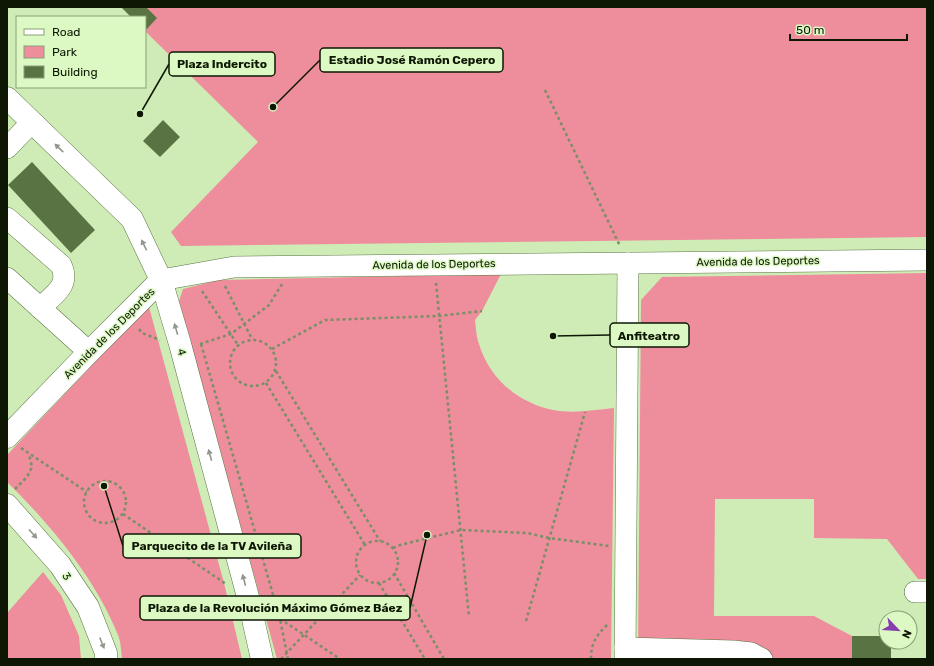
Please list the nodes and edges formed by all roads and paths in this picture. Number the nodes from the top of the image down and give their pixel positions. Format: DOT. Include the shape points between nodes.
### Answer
graph roads {
  1 [pos="545,90"];
  2 [pos="7,98"];
  3 [pos="32,122"];
  4 [pos="7,148"];
  5 [pos="7,218"];
  6 [pos="927,260"];
  7 [pos="628,262"];
  8 [pos="435,264"];
  9 [pos="293,266"];
  10 [pos="217,270"];
  11 [pos="191,274"];
  12 [pos="7,278"];
  13 [pos="161,280"];
  14 [pos="40,308"];
  15 [pos="482,311"];
  16 [pos="128,314"];
  17 [pos="439,316"];
  18 [pos="244,323"];
  19 [pos="231,334"];
  20 [pos="252,339"];
  21 [pos="191,344"];
  22 [pos="238,346"];
  23 [pos="272,349"];
  24 [pos="89,352"];
  25 [pos="276,371"];
  26 [pos="266,383"];
  27 [pos="585,412"];
  28 [pos="12,441"];
  29 [pos="29,454"];
  30 [pos="87,492"];
  31 [pos="9,499"];
  32 [pos="461,530"];
  33 [pos="549,538"];
  34 [pos="380,541"];
  35 [pos="365,545"];
  36 [pos="393,548"];
  37 [pos="625,548"];
  38 [pos="394,573"];
  39 [pos="360,575"];
  40 [pos="379,583"];
  41 [pos="625,610"];
  42 [pos="469,616"];
  43 [pos="526,621"];
  44 [pos="625,653"];
  45 [pos="287,654"];
  46 [pos="106,659"];
  47 [pos="262,659"];
  48 [pos="281,659"];
  49 [pos="288,659"];
  50 [pos="424,659"];
  51 [pos="444,659"];
  52 [pos="591,659"];
  53 [pos="762,659"];
  1 -- 7 [label="path"];
  2 -- 3 [label="main road, 4"];
  3 -- 4 [label="street"];
  13 -- 3 [label="main road, 4, one-way" via="132,219"];
  5 -- 14 [label="street" via="61,266 64,272 62,286"];
  6 -- 7 [label="street, Avenida de los Deportes"];
  7 -- 8 [label="street, Avenida de los Deportes"];
  7 -- 37 [label="street"];
  8 -- 9 [label="street, Avenida de los Deportes"];
  8 -- 17 [label="path"];
  9 -- 10 [label="street, Avenida de los Deportes" via="234,267"];
  9 -- 18 [label="path" via="269,305"];
  10 -- 11 [label="street, Avenida de los Deportes"];
  10 -- 18 [label="path"];
  11 -- 13 [label="street, Avenida de los Deportes"];
  11 -- 19 [label="path"];
  12 -- 14 [label="street"];
  13 -- 16 [label="main road, Avenida de los Deportes"];
  21 -- 13 [label="main road, 4, one-way"];
  14 -- 24 [label="street"];
  15 -- 17 [label="path"];
  16 -- 21 [label="path" via="142,333 168,344"];
  16 -- 24 [label="main road, Avenida de los Deportes"];
  17 -- 23 [label="path" via="325,320"];
  17 -- 32 [label="path"];
  18 -- 19 [label="path"];
  18 -- 20 [label="path"];
  19 -- 21 [label="path"];
  19 -- 22 [label="path"];
  20 -- 22 [label="path"];
  20 -- 23 [label="path" via="260,340"];
  21 -- 45 [label="path" via="280,619"];
  47 -- 21 [label="main road, 4, one-way"];
  22 -- 26 [label="path" via="230,359 232,374 244,385 251,387"];
  23 -- 25 [label="path" via="276,356"];
  24 -- 28 [label="main road, Avenida de los Deportes"];
  25 -- 26 [label="path"];
  25 -- 34 [label="path"];
  26 -- 35 [label="path"];
  27 -- 33 [label="path"];
  28 -- 29 [label="path"];
  29 -- 30 [label="path"];
  29 -- 31 [label="path" via="32,467"];
  30 -- 30 [label="path" via="98,483 113,482 124,492 126,507 123,514 118,520 110,523 95,521 85,508"];
  31 -- 46 [label="main road, 3, one-way" via="60,565 88,607"];
  32 -- 33 [label="path" via="527,533"];
  32 -- 36 [label="path"];
  32 -- 42 [label="path"];
  33 -- 37 [label="path"];
  33 -- 43 [label="path"];
  34 -- 35 [label="path"];
  34 -- 36 [label="path"];
  35 -- 39 [label="path" via="356,559"];
  36 -- 38 [label="path" via="398,564"];
  37 -- 41 [label="street"];
  38 -- 40 [label="path" via="392,577"];
  38 -- 51 [label="path"];
  39 -- 40 [label="path"];
  39 -- 45 [label="path"];
  40 -- 50 [label="path"];
  41 -- 44 [label="street"];
  41 -- 52 [label="path" via="596,636"];
  44 -- 53 [label="street" via="733,651 751,653"];
  45 -- 48 [label="path"];
  45 -- 49 [label="path"];
}
